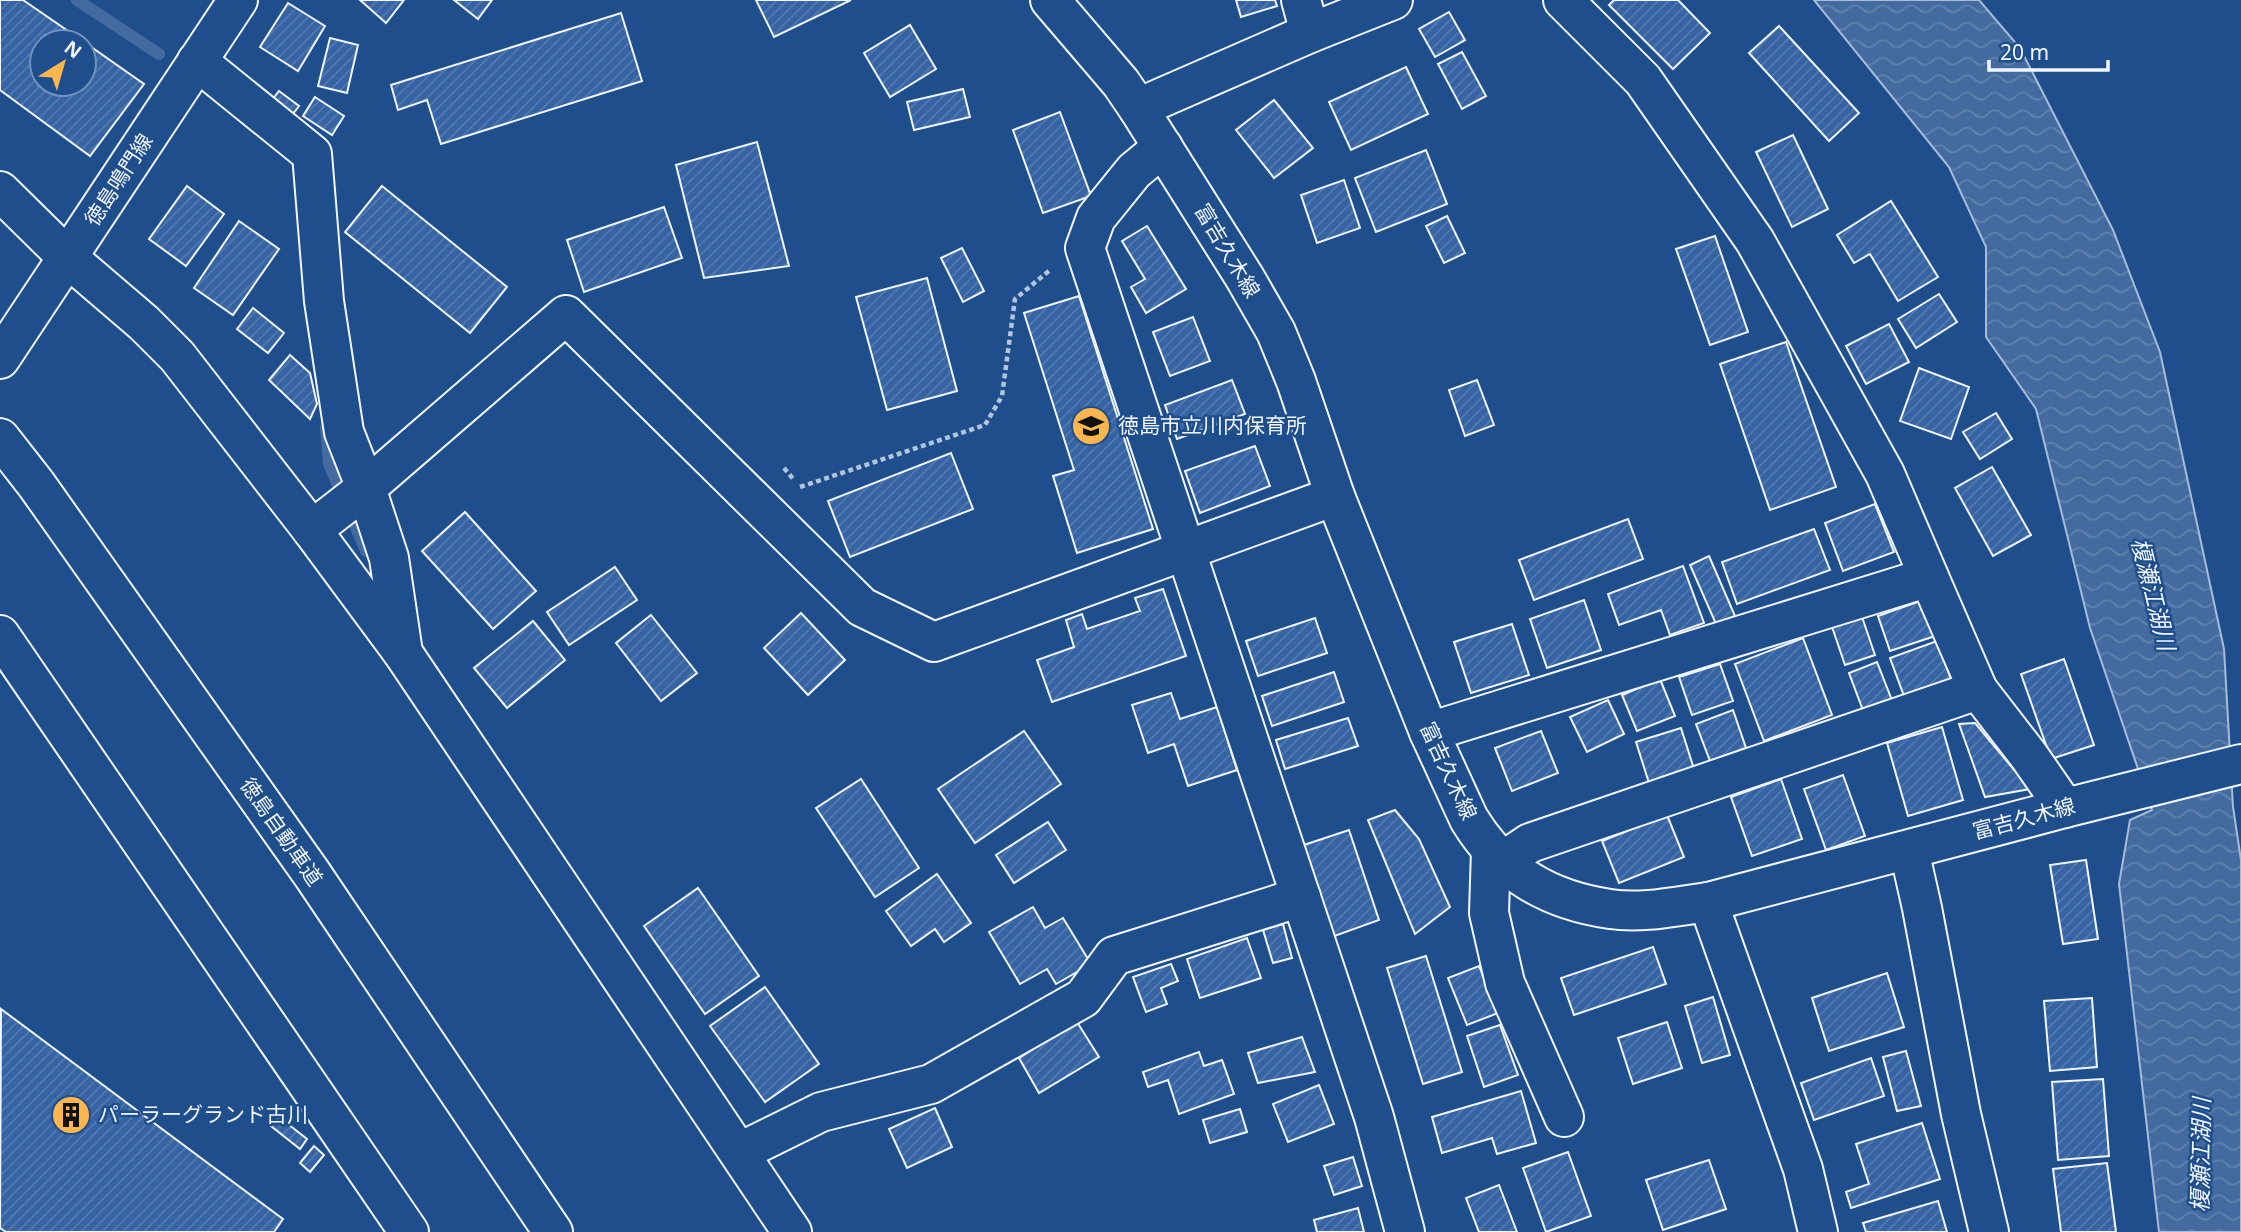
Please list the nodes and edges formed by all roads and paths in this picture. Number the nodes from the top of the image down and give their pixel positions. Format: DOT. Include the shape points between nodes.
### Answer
graph roads {
  1 [pos="238,0"];
  2 [pos="1049,0"];
  3 [pos="1393,0"];
  4 [pos="1563,0"];
  5 [pos="1306,16"];
  6 [pos="197,61"];
  7 [pos="1138,108"];
  8 [pos="1163,147"];
  9 [pos="0,191"];
  10 [pos="1088,239"];
  11 [pos="68,257"];
  12 [pos="0,359"];
  13 [pos="0,438"];
  14 [pos="784,468"];
  15 [pos="1335,496"];
  16 [pos="343,506"];
  17 [pos="1186,552"];
  18 [pos="1929,577"];
  19 [pos="0,635"];
  20 [pos="403,653"];
  21 [pos="1978,690"];
  22 [pos="1429,732"];
  23 [pos="2241,764"];
  24 [pos="2065,808"];
  25 [pos="1909,850"];
  26 [pos="1497,856"];
  27 [pos="1301,897"];
  28 [pos="1708,902"];
  29 [pos="1564,1116"];
  30 [pos="740,1152"];
  31 [pos="409,1232"];
  32 [pos="553,1232"];
  33 [pos="792,1232"];
  34 [pos="1405,1232"];
  35 [pos="1818,1232"];
  36 [pos="1989,1232"];
  1 -- 6 [label="main road, 徳島鳴門線"];
  2 -- 7 [label="main road, 富吉久木線"];
  3 -- 5 [label="main road"];
  4 -- 18 [label="main road" via="1643,80 1755,241 1885,474"];
  5 -- 7 [label="main road"];
  6 -- 11 [label="main road, 徳島鳴門線"];
  6 -- 16 [label="main road" via="312,154 324,301 344,432"];
  7 -- 8 [label="main road, 富吉久木線"];
  8 -- 10 [label="main road" via="1134,172 1096,218"];
  8 -- 15 [label="main road, 富吉久木線" via="1276,332"];
  9 -- 11 [label="main road"];
  10 -- 14 [label="path" via="1015,299 1002,396 985,425 801,488"];
  10 -- 17 [label="main road" via="1086,248"];
  11 -- 12 [label="main road, 徳島鳴門線"];
  11 -- 16 [label="main road"];
  13 -- 32 [label="main road, 徳島自動車道" via="312,874"];
  15 -- 17 [label="main road"];
  15 -- 22 [label="main road, 富吉久木線"];
  16 -- 17 [label="main road" via="566,315 862,607 934,642"];
  16 -- 20 [label="main road"];
  16 -- 20 [label="main road" via="389,558"];
  17 -- 27 [label="main road"];
  18 -- 21 [label="main road"];
  18 -- 22 [label="main road"];
  19 -- 31 [label="main road"];
  20 -- 30 [label="main road"];
  21 -- 24 [label="main road"];
  21 -- 26 [label="main road"];
  22 -- 26 [label="main road, 富吉久木線" via="1469,819"];
  23 -- 24 [label="main road, 富吉久木線"];
  24 -- 25 [label="main road, 富吉久木線"];
  25 -- 28 [label="main road, 富吉久木線"];
  25 -- 36 [label="main road"];
  26 -- 28 [label="main road, 富吉久木線" via="1518,876 1539,887 1612,910"];
  26 -- 29 [label="main road" via="1489,912 1505,984"];
  27 -- 30 [label="main road" via="1114,956 1083,998 931,1084 821,1112"];
  27 -- 34 [label="main road" via="1374,1117"];
  28 -- 35 [label="main road" via="1803,1168"];
  30 -- 33 [label="main road"];
}
